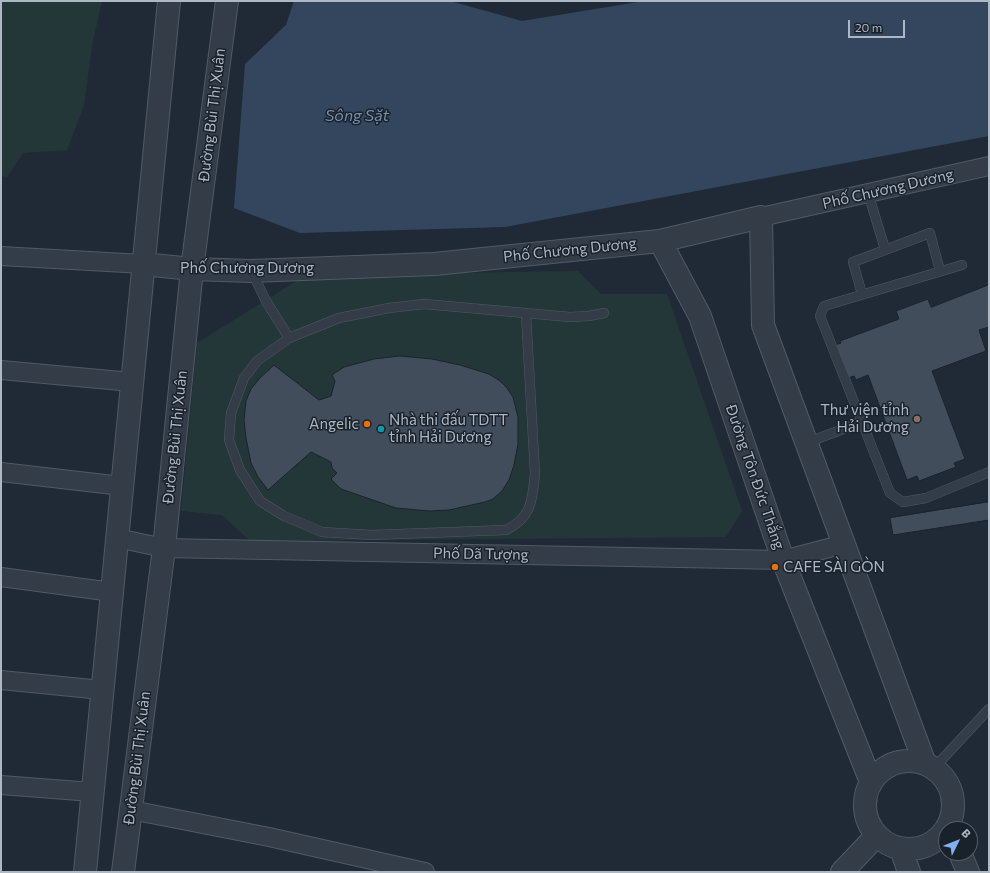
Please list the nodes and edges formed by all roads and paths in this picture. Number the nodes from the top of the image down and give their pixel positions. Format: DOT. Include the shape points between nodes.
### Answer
graph roads {
  1 [pos="169,1"];
  2 [pos="227,1"];
  3 [pos="989,166"];
  4 [pos="868,193"];
  5 [pos="761,217"];
  6 [pos="660,241"];
  7 [pos="885,249"];
  8 [pos="1,256"];
  9 [pos="144,264"];
  10 [pos="962,265"];
  11 [pos="192,269"];
  12 [pos="251,271"];
  13 [pos="940,271"];
  14 [pos="862,294"];
  15 [pos="604,313"];
  16 [pos="526,314"];
  17 [pos="289,338"];
  18 [pos="1,370"];
  19 [pos="132,382"];
  20 [pos="862,422"];
  21 [pos="806,443"];
  22 [pos="1,472"];
  23 [pos="989,472"];
  24 [pos="122,486"];
  25 [pos="117,538"];
  26 [pos="844,544"];
  27 [pos="164,548"];
  28 [pos="783,560"];
  29 [pos="1,576"];
  30 [pos="112,592"];
  31 [pos="1,680"];
  32 [pos="102,690"];
  33 [pos="989,709"];
  34 [pos="930,766"];
  35 [pos="871,782"];
  36 [pos="1,785"];
  37 [pos="92,792"];
  38 [pos="131,810"];
  39 [pos="950,821"];
  40 [pos="876,835"];
  41 [pos="938,840"];
  42 [pos="901,849"];
  43 [pos="963,861"];
  44 [pos="416,871"];
  45 [pos="85,872"];
  46 [pos="123,872"];
  47 [pos="842,872"];
  48 [pos="909,872"];
  49 [pos="968,872"];
  1 -- 9 [label="street"];
  2 -- 11 [label="street, Đường Bùi Thị Xuân"];
  3 -- 4 [label="street, Phố Chương Dương"];
  4 -- 5 [label="street, Phố Chương Dương"];
  4 -- 7 [label="lane"];
  5 -- 6 [label="street, Phố Chương Dương"];
  5 -- 21 [label="street" via="763,325"];
  6 -- 12 [label="street, Phố Chương Dương" via="434,264"];
  6 -- 28 [label="street, Đường Tôn Đức Thắng" via="700,316"];
  7 -- 13 [label="lane" via="930,233"];
  7 -- 14 [label="lane" via="853,262"];
  8 -- 9 [label="street"];
  9 -- 11 [label="street, Phố Chương Dương"];
  9 -- 19 [label="street"];
  10 -- 13 [label="lane"];
  11 -- 12 [label="street, Phố Chương Dương"];
  11 -- 27 [label="street, Đường Bùi Thị Xuân"];
  12 -- 17 [label="lane"];
  13 -- 14 [label="lane"];
  14 -- 20 [label="lane" via="824,306 820,316"];
  15 -- 16 [label="lane" via="570,317"];
  16 -- 17 [label="lane" via="424,304 339,318"];
  16 -- 17 [label="lane" via="535,474 532,497 526,513 519,524 506,530 372,534 322,532 284,516 260,501 240,470 229,440 231,413 244,378 257,361"];
  18 -- 19 [label="street"];
  19 -- 24 [label="street"];
  20 -- 21 [label="lane"];
  20 -- 23 [label="lane" via="890,493 903,502 926,498"];
  21 -- 26 [label="street"];
  22 -- 24 [label="street"];
  24 -- 25 [label="street"];
  25 -- 27 [label="street, Phố Dã Tượng"];
  25 -- 30 [label="street"];
  26 -- 28 [label="street, Phố Dã Tượng"];
  26 -- 34 [label="street"];
  27 -- 28 [label="street, Phố Dã Tượng"];
  27 -- 38 [label="street, Đường Bùi Thị Xuân"];
  28 -- 35 [label="street, Đường Tôn Đức Thắng"];
  29 -- 30 [label="street"];
  30 -- 32 [label="street"];
  31 -- 32 [label="street"];
  32 -- 37 [label="street"];
  33 -- 34 [label="lane"];
  34 -- 35 [label="street" via="916,761 896,762 878,772"];
  34 -- 39 [label="street" via="948,783 953,803"];
  35 -- 40 [label="street" via="867,788 864,808 869,827"];
  36 -- 37 [label="street"];
  37 -- 45 [label="street"];
  38 -- 44 [label="street" via="269,837"];
  38 -- 46 [label="street, Đường Bùi Thị Xuân"];
  40 -- 42 [label="street" via="883,842"];
  40 -- 47 [label="street"];
  41 -- 42 [label="street" via="921,848"];
  42 -- 48 [label="street"];
  43 -- 49 [label="street"];
}
